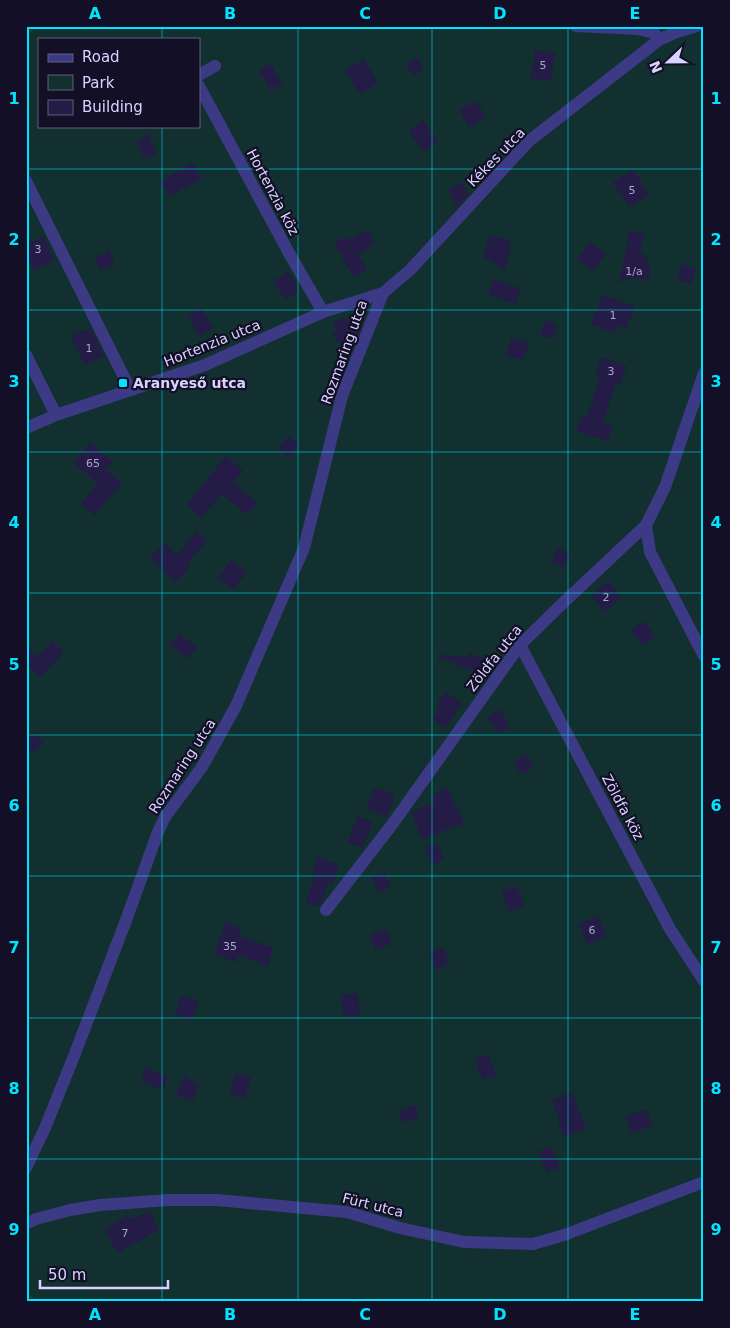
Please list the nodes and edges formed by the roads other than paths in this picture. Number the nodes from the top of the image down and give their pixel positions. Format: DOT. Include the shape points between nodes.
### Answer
graph roads {
  1 [pos="576,26"];
  2 [pos="697,26"];
  3 [pos="660,40"];
  4 [pos="215,66"];
  5 [pos="200,75"];
  6 [pos="200,88"];
  7 [pos="26,182"];
  8 [pos="383,293"];
  9 [pos="323,312"];
  10 [pos="26,355"];
  11 [pos="704,373"];
  12 [pos="130,389"];
  13 [pos="56,415"];
  14 [pos="26,428"];
  15 [pos="646,525"];
  16 [pos="520,644"];
  17 [pos="704,656"];
  18 [pos="326,910"];
  19 [pos="704,981"];
  20 [pos="26,1168"];
  21 [pos="704,1182"];
  22 [pos="26,1224"];
  1 -- 3 [label="street" via="638,29 654,33"];
  2 -- 3 [label="street, Kékes utca"];
  3 -- 8 [label="street, Kékes utca" via="529,141 410,270"];
  4 -- 5 [label="street"];
  6 -- 9 [label="street, Hortenzia köz"];
  7 -- 12 [label="street"];
  8 -- 9 [label="street, Kékes utca"];
  8 -- 20 [label="street, Rozmaring utca" via="342,396 304,548 236,706 202,767 165,817 158,832 70,1065"];
  9 -- 12 [label="street, Hortenzia utca" via="205,365"];
  10 -- 13 [label="street"];
  11 -- 15 [label="street, Zöldfa utca" via="665,487"];
  12 -- 13 [label="street, Hortenzia utca"];
  13 -- 14 [label="street, Hortenzia utca"];
  15 -- 16 [label="street, Zöldfa utca"];
  15 -- 17 [label="street" via="650,552"];
  16 -- 18 [label="street, Zöldfa utca" via="391,826"];
  16 -- 19 [label="street, Zöldfa köz" via="670,929"];
  21 -- 22 [label="street, Fürt utca" via="533,1244 464,1242 347,1212 218,1200 100,1205 70,1210"];
}
